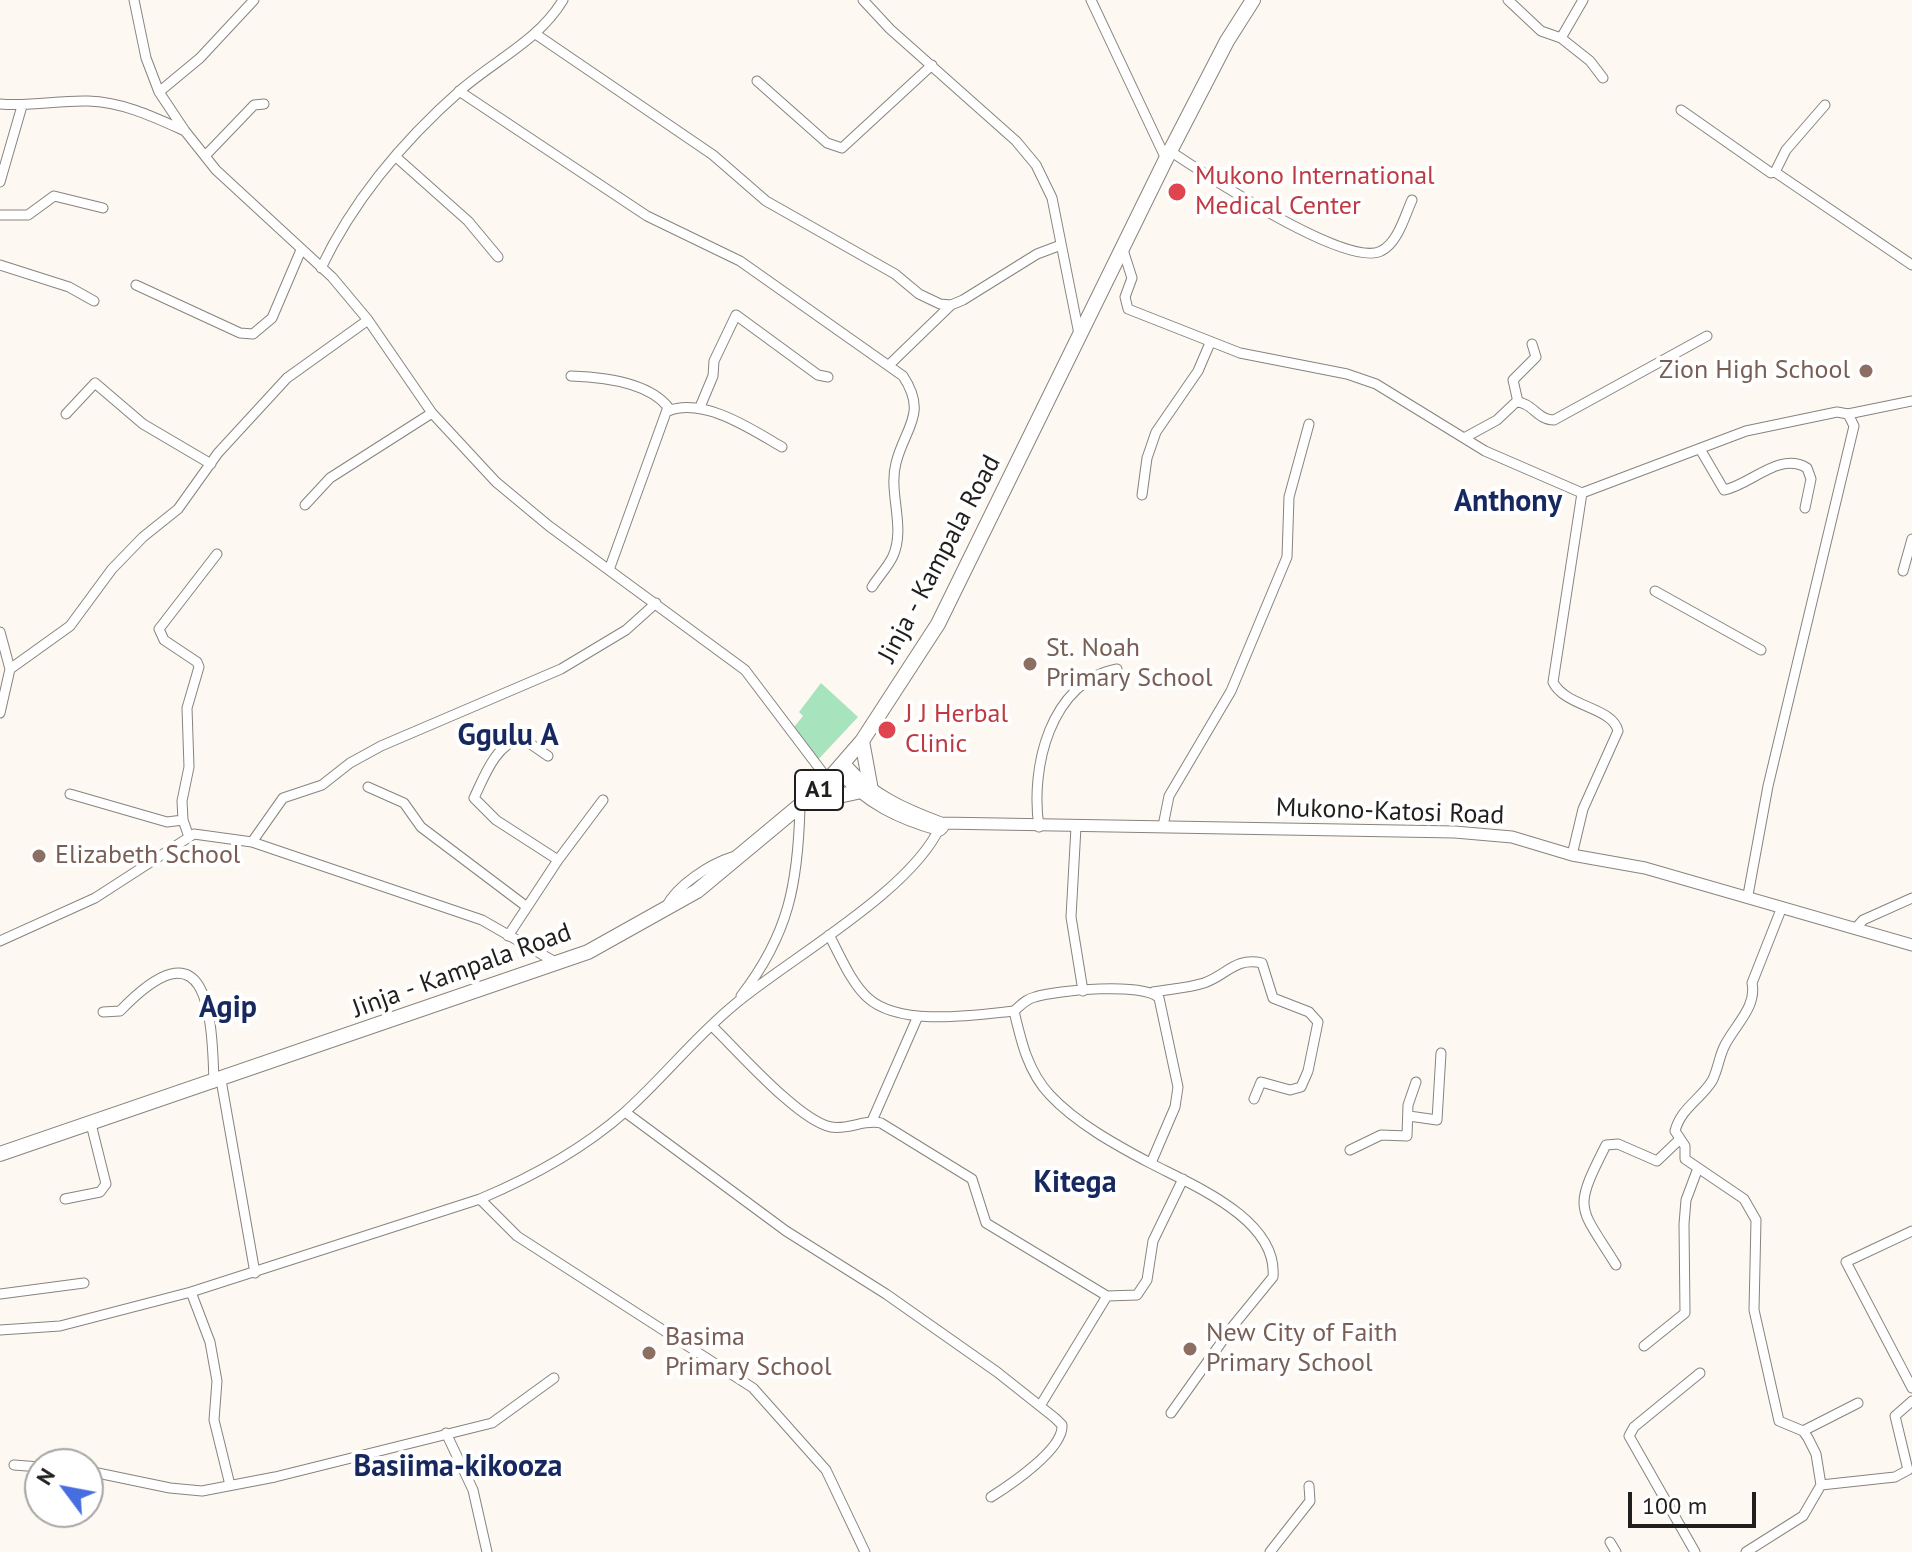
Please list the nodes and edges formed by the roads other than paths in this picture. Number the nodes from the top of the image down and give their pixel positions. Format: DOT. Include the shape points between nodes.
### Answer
graph roads {
  1 [pos="134,0"];
  2 [pos="254,0"];
  3 [pos="563,0"];
  4 [pos="863,0"];
  5 [pos="1091,0"];
  6 [pos="1253,0"];
  7 [pos="1508,0"];
  8 [pos="1583,0"];
  9 [pos="537,35"];
  10 [pos="1561,38"];
  11 [pos="932,65"];
  12 [pos="1603,78"];
  13 [pos="757,81"];
  14 [pos="459,91"];
  15 [pos="159,92"];
  16 [pos="0,104"];
  17 [pos="264,104"];
  18 [pos="1825,105"];
  19 [pos="22,106"];
  20 [pos="1681,110"];
  21 [pos="185,131"];
  22 [pos="1168,155"];
  23 [pos="205,156"];
  24 [pos="396,157"];
  25 [pos="1775,172"];
  26 [pos="0,182"];
  27 [pos="1412,200"];
  28 [pos="103,208"];
  29 [pos="0,215"];
  30 [pos="1061,245"];
  31 [pos="301,250"];
  32 [pos="1123,250"];
  33 [pos="498,257"];
  34 [pos="0,265"];
  35 [pos="1912,265"];
  36 [pos="321,268"];
  37 [pos="136,285"];
  38 [pos="94,301"];
  39 [pos="951,305"];
  40 [pos="368,320"];
  41 [pos="1707,336"];
  42 [pos="1080,337"];
  43 [pos="1210,343"];
  44 [pos="1532,344"];
  45 [pos="889,365"];
  46 [pos="571,376"];
  47 [pos="828,377"];
  48 [pos="1912,401"];
  49 [pos="1518,402"];
  50 [pos="700,407"];
  51 [pos="668,411"];
  52 [pos="432,413"];
  53 [pos="66,414"];
  54 [pos="1848,414"];
  55 [pos="1309,424"];
  56 [pos="1464,438"];
  57 [pos="782,447"];
  58 [pos="1700,449"];
  59 [pos="211,464"];
  60 [pos="1582,493"];
  61 [pos="1142,495"];
  62 [pos="305,505"];
  63 [pos="1805,508"];
  64 [pos="1912,539"];
  65 [pos="217,554"];
  66 [pos="609,570"];
  67 [pos="1903,571"];
  68 [pos="872,587"];
  69 [pos="1655,591"];
  70 [pos="656,603"];
  71 [pos="0,632"];
  72 [pos="1761,650"];
  73 [pos="10,669"];
  74 [pos="1117,669"];
  75 [pos="0,713"];
  76 [pos="862,741"];
  77 [pos="548,756"];
  78 [pos="834,776"];
  79 [pos="368,787"];
  80 [pos="864,791"];
  81 [pos="70,794"];
  82 [pos="603,800"];
  83 [pos="800,807"];
  84 [pos="183,820"];
  85 [pos="943,825"];
  86 [pos="1163,826"];
  87 [pos="1039,827"];
  88 [pos="1076,827"];
  89 [pos="189,837"];
  90 [pos="252,842"];
  91 [pos="1572,855"];
  92 [pos="558,860"];
  93 [pos="1748,895"];
  94 [pos="1912,898"];
  95 [pos="527,907"];
  96 [pos="1782,907"];
  97 [pos="1855,929"];
  98 [pos="829,935"];
  99 [pos="508,936"];
  100 [pos="0,941"];
  101 [pos="1912,945"];
  102 [pos="561,964"];
  103 [pos="1083,991"];
  104 [pos="1153,992"];
  105 [pos="734,1005"];
  106 [pos="1014,1011"];
  107 [pos="103,1012"];
  108 [pos="918,1016"];
  109 [pos="712,1026"];
  110 [pos="1441,1053"];
  111 [pos="218,1082"];
  112 [pos="1416,1082"];
  113 [pos="1254,1099"];
  114 [pos="625,1112"];
  115 [pos="1409,1116"];
  116 [pos="872,1121"];
  117 [pos="91,1124"];
  118 [pos="1680,1139"];
  119 [pos="1350,1150"];
  120 [pos="0,1154"];
  121 [pos="1151,1163"];
  122 [pos="1698,1168"];
  123 [pos="1183,1179"];
  124 [pos="65,1199"];
  125 [pos="480,1199"];
  126 [pos="1912,1231"];
  127 [pos="1616,1265"];
  128 [pos="255,1273"];
  129 [pos="84,1283"];
  130 [pos="191,1292"];
  131 [pos="0,1294"];
  132 [pos="1107,1296"];
  133 [pos="0,1330"];
  134 [pos="1644,1346"];
  135 [pos="1700,1373"];
  136 [pos="554,1378"];
  137 [pos="1912,1388"];
  138 [pos="1912,1401"];
  139 [pos="1858,1403"];
  140 [pos="1040,1406"];
  141 [pos="1171,1413"];
  142 [pos="1803,1431"];
  143 [pos="446,1433"];
  144 [pos="14,1465"];
  145 [pos="24,1466"];
  146 [pos="1910,1471"];
  147 [pos="104,1474"];
  148 [pos="230,1485"];
  149 [pos="1821,1485"];
  150 [pos="1309,1486"];
  151 [pos="991,1497"];
  152 [pos="1610,1542"];
  153 [pos="1765,1542"];
  154 [pos="487,1552"];
  155 [pos="865,1552"];
  156 [pos="1270,1552"];
  157 [pos="1616,1552"];
  158 [pos="1695,1552"];
  159 [pos="1746,1552"];
  160 [pos="1770,1552"];
  1 -- 15 [label="street"];
  2 -- 15 [label="street" via="200,58"];
  3 -- 9 [label="street"];
  4 -- 11 [label="street"];
  5 -- 22 [label="street"];
  6 -- 22 [label="highway, Jinja - Kampala Road / A1"];
  7 -- 10 [label="street" via="1541,31"];
  8 -- 10 [label="street"];
  9 -- 14 [label="street"];
  9 -- 39 [label="street" via="713,155 766,201 895,274 919,294"];
  10 -- 12 [label="street"];
  11 -- 13 [label="street" via="842,148 827,143"];
  11 -- 30 [label="street" via="1036,165 1052,198"];
  14 -- 24 [label="street"];
  14 -- 45 [label="street" via="647,216 740,261"];
  15 -- 21 [label="street"];
  16 -- 19 [label="street"];
  17 -- 23 [label="street" via="254,105"];
  18 -- 25 [label="street" via="1786,150"];
  19 -- 21 [label="street" via="90,101 138,110"];
  19 -- 26 [label="street"];
  20 -- 25 [label="street" via="1734,150"];
  21 -- 23 [label="street"];
  22 -- 27 [label="street" via="1358,255 1384,250 1393,241"];
  22 -- 32 [label="highway, Jinja - Kampala Road / A1"];
  23 -- 31 [label="street"];
  24 -- 33 [label="street" via="468,221"];
  24 -- 36 [label="street" via="347,218"];
  25 -- 35 [label="street"];
  28 -- 29 [label="street" via="54,196 28,215"];
  30 -- 39 [label="street"];
  30 -- 42 [label="street"];
  31 -- 36 [label="street"];
  31 -- 37 [label="street" via="278,309 253,334 240,333"];
  32 -- 42 [label="highway, Jinja - Kampala Road / A1"];
  32 -- 43 [label="street" via="1132,278 1125,297 1128,309"];
  34 -- 38 [label="street" via="69,287"];
  36 -- 40 [label="street"];
  39 -- 45 [label="street"];
  40 -- 52 [label="street"];
  40 -- 59 [label="street" via="287,378"];
  41 -- 49 [label="street" via="1554,420 1540,418"];
  42 -- 76 [label="highway, Jinja - Kampala Road / A1" via="938,624"];
  43 -- 56 [label="street" via="1376,384"];
  43 -- 61 [label="street" via="1198,371 1156,432"];
  44 -- 49 [label="street" via="1536,357 1513,380"];
  45 -- 68 [label="street" via="914,393 915,413 895,465 898,534 893,556"];
  46 -- 51 [label="street" via="628,385 658,398"];
  47 -- 50 [label="street" via="736,315"];
  48 -- 54 [label="street"];
  49 -- 56 [label="street"];
  50 -- 51 [label="street"];
  50 -- 57 [label="street"];
  51 -- 66 [label="street"];
  52 -- 62 [label="street" via="330,478"];
  52 -- 66 [label="street" via="496,482"];
  53 -- 59 [label="street" via="95,383 143,424"];
  54 -- 58 [label="street" via="1775,423"];
  54 -- 93 [label="street" via="1854,426 1768,786"];
  55 -- 86 [label="street" via="1289,497 1287,557 1231,691 1169,796"];
  56 -- 60 [label="street"];
  58 -- 60 [label="street"];
  58 -- 63 [label="street" via="1724,490 1783,463 1802,465 1811,479"];
  59 -- 73 [label="street" via="178,509 104,579 70,626"];
  60 -- 91 [label="street" via="1553,682 1565,698 1610,718 1618,731 1583,809"];
  64 -- 67 [label="street"];
  65 -- 84 [label="street" via="159,629 164,640 199,667 187,708"];
  66 -- 70 [label="street"];
  69 -- 72 [label="street"];
  70 -- 78 [label="street" via="745,670"];
  70 -- 90 [label="street" via="626,630 561,669 381,746 322,785 283,798"];
  71 -- 73 [label="street"];
  73 -- 75 [label="street"];
  74 -- 87 [label="street" via="1084,681 1052,726 1037,780"];
  76 -- 78 [label="highway, Jinja - Kampala Road / A1"];
  76 -- 80 [label="highway"];
  77 -- 92 [label="street" via="522,738 515,739 491,763 474,798 496,820"];
  78 -- 80 [label="main road, Mukono-Katosi Road"];
  78 -- 80 [label="highway" via="834,797"];
  78 -- 83 [label="highway, Jinja - Kampala Road / A1"];
  79 -- 95 [label="street" via="404,803 421,827"];
  80 -- 85 [label="main road, Mukono-Katosi Road" via="903,818"];
  81 -- 84 [label="street" via="167,822"];
  82 -- 92 [label="street"];
  83 -- 102 [label="highway, Jinja - Kampala Road / A1" via="660,915"];
  83 -- 105 [label="street" via="798,861 785,920 770,956"];
  84 -- 89 [label="street"];
  85 -- 87 [label="main road, Mukono-Katosi Road"];
  85 -- 98 [label="street" via="893,883"];
  86 -- 88 [label="main road, Mukono-Katosi Road"];
  86 -- 91 [label="main road, Mukono-Katosi Road" via="1455,832 1512,837"];
  87 -- 88 [label="main road, Mukono-Katosi Road"];
  88 -- 103 [label="street" via="1071,917"];
  89 -- 90 [label="street" via="217,835"];
  89 -- 100 [label="street" via="95,898"];
  90 -- 99 [label="street" via="482,920"];
  91 -- 93 [label="main road, Mukono-Katosi Road"];
  92 -- 95 [label="street"];
  93 -- 96 [label="main road, Mukono-Katosi Road"];
  94 -- 97 [label="street" via="1863,920"];
  95 -- 99 [label="street"];
  96 -- 97 [label="main road, Mukono-Katosi Road"];
  96 -- 118 [label="street" via="1752,983 1754,994 1713,1079 1678,1119 1675,1131"];
  97 -- 101 [label="main road, Mukono-Katosi Road"];
  98 -- 105 [label="street"];
  98 -- 108 [label="street" via="866,997"];
  99 -- 102 [label="street"];
  102 -- 111 [label="highway, Jinja - Kampala Road / A1"];
  103 -- 104 [label="street"];
  103 -- 106 [label="street" via="1032,997"];
  104 -- 113 [label="street" via="1218,978 1234,963 1247,960 1262,963 1273,998 1309,1012 1318,1022 1301,1087 1290,1090 1261,1082"];
  104 -- 121 [label="street" via="1163,1008 1178,1087"];
  105 -- 109 [label="street"];
  106 -- 108 [label="street"];
  106 -- 121 [label="street" via="1021,1043 1048,1093 1070,1114"];
  107 -- 111 [label="street" via="120,1011 139,991 171,974 196,979 210,1016"];
  108 -- 116 [label="street"];
  109 -- 114 [label="street"];
  109 -- 116 [label="street" via="818,1122 843,1128"];
  110 -- 115 [label="street" via="1437,1120"];
  111 -- 117 [label="highway, Jinja - Kampala Road / A1"];
  111 -- 128 [label="street"];
  112 -- 115 [label="street"];
  114 -- 125 [label="street" via="526,1180"];
  114 -- 140 [label="street" via="786,1231 886,1294"];
  115 -- 119 [label="street" via="1407,1136 1381,1135"];
  116 -- 132 [label="street" via="905,1135 972,1179 986,1223"];
  117 -- 120 [label="highway, Jinja - Kampala Road / A1"];
  117 -- 124 [label="street" via="106,1184 100,1192"];
  118 -- 122 [label="street" via="1685,1159"];
  118 -- 127 [label="street" via="1657,1161 1618,1144 1606,1145 1587,1184 1583,1209"];
  121 -- 123 [label="street"];
  122 -- 134 [label="street" via="1686,1200 1685,1313"];
  122 -- 142 [label="street" via="1744,1199 1756,1220 1754,1310 1772,1377 1775,1413 1779,1421"];
  123 -- 132 [label="street" via="1153,1241 1147,1280 1137,1295"];
  123 -- 141 [label="street" via="1252,1225 1274,1268 1265,1290"];
  125 -- 128 [label="street"];
  125 -- 155 [label="street" via="517,1236 753,1388 826,1470"];
  126 -- 137 [label="street" via="1846,1262"];
  128 -- 130 [label="street"];
  129 -- 131 [label="street"];
  130 -- 133 [label="street" via="60,1326"];
  130 -- 148 [label="street" via="210,1342 217,1381 214,1420"];
  132 -- 140 [label="street"];
  135 -- 158 [label="street" via="1629,1436"];
  136 -- 143 [label="street" via="492,1423"];
  138 -- 146 [label="street" via="1895,1416"];
  139 -- 142 [label="street"];
  140 -- 151 [label="street" via="1062,1425 1062,1432 1029,1470"];
  142 -- 149 [label="street" via="1816,1454"];
  143 -- 148 [label="street"];
  143 -- 154 [label="street" via="473,1490"];
  144 -- 145 [label="street"];
  146 -- 149 [label="street"];
  147 -- 148 [label="street" via="202,1491"];
  149 -- 153 [label="street" via="1803,1516"];
  150 -- 156 [label="street" via="1310,1501"];
  152 -- 157 [label="street"];
  153 -- 159 [label="street"];
  153 -- 160 [label="street"];
}
